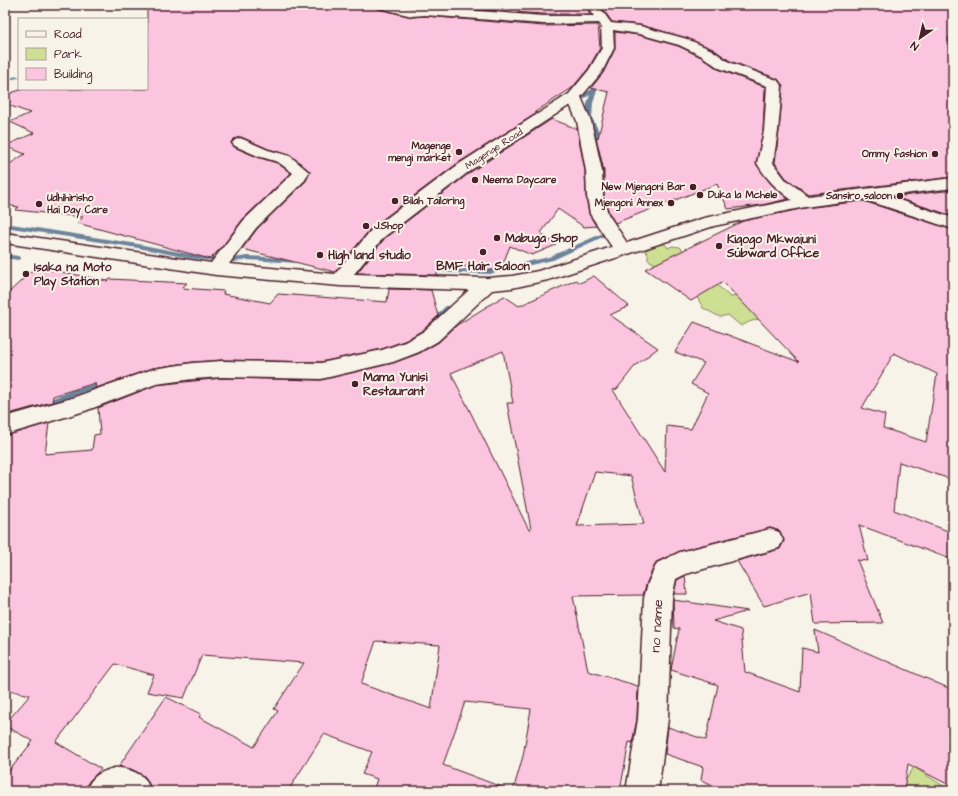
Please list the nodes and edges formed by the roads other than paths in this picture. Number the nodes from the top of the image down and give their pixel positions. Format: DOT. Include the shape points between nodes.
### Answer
graph roads {
  1 [pos="379,5"];
  2 [pos="592,5"];
  3 [pos="605,23"];
  4 [pos="574,97"];
  5 [pos="240,143"];
  6 [pos="953,183"];
  7 [pos="860,194"];
  8 [pos="805,202"];
  9 [pos="953,224"];
  10 [pos="5,238"];
  11 [pos="623,251"];
  12 [pos="216,269"];
  13 [pos="340,280"];
  14 [pos="487,284"];
  15 [pos="5,426"];
  16 [pos="770,540"];
  17 [pos="102,791"];
  18 [pos="134,791"];
  19 [pos="642,791"];
  1 -- 3 [label="street" via="412,12"];
  2 -- 3 [label="street"];
  3 -- 4 [label="street, Magenge Road" via="608,48 595,72"];
  3 -- 8 [label="street" via="683,42 707,53 724,65 772,83 775,89 765,163 779,182"];
  4 -- 11 [label="street" via="584,120 599,214"];
  4 -- 13 [label="street, Magenge Road" via="465,167 378,233"];
  5 -- 12 [label="street" via="284,159 301,172 299,177 250,224"];
  6 -- 7 [label="street"];
  7 -- 8 [label="street"];
  7 -- 9 [label="street"];
  8 -- 11 [label="street" via="710,222"];
  10 -- 12 [label="street"];
  11 -- 14 [label="street" via="541,276"];
  12 -- 13 [label="street"];
  13 -- 14 [label="street"];
  14 -- 15 [label="street" via="431,336 412,347 386,356 321,371 222,369 153,377 77,405"];
  16 -- 19 [label="street, no name" via="680,564 666,571 658,598 653,719"];
  17 -- 18 [label="street" via="107,786 118,783 126,784"];
}
